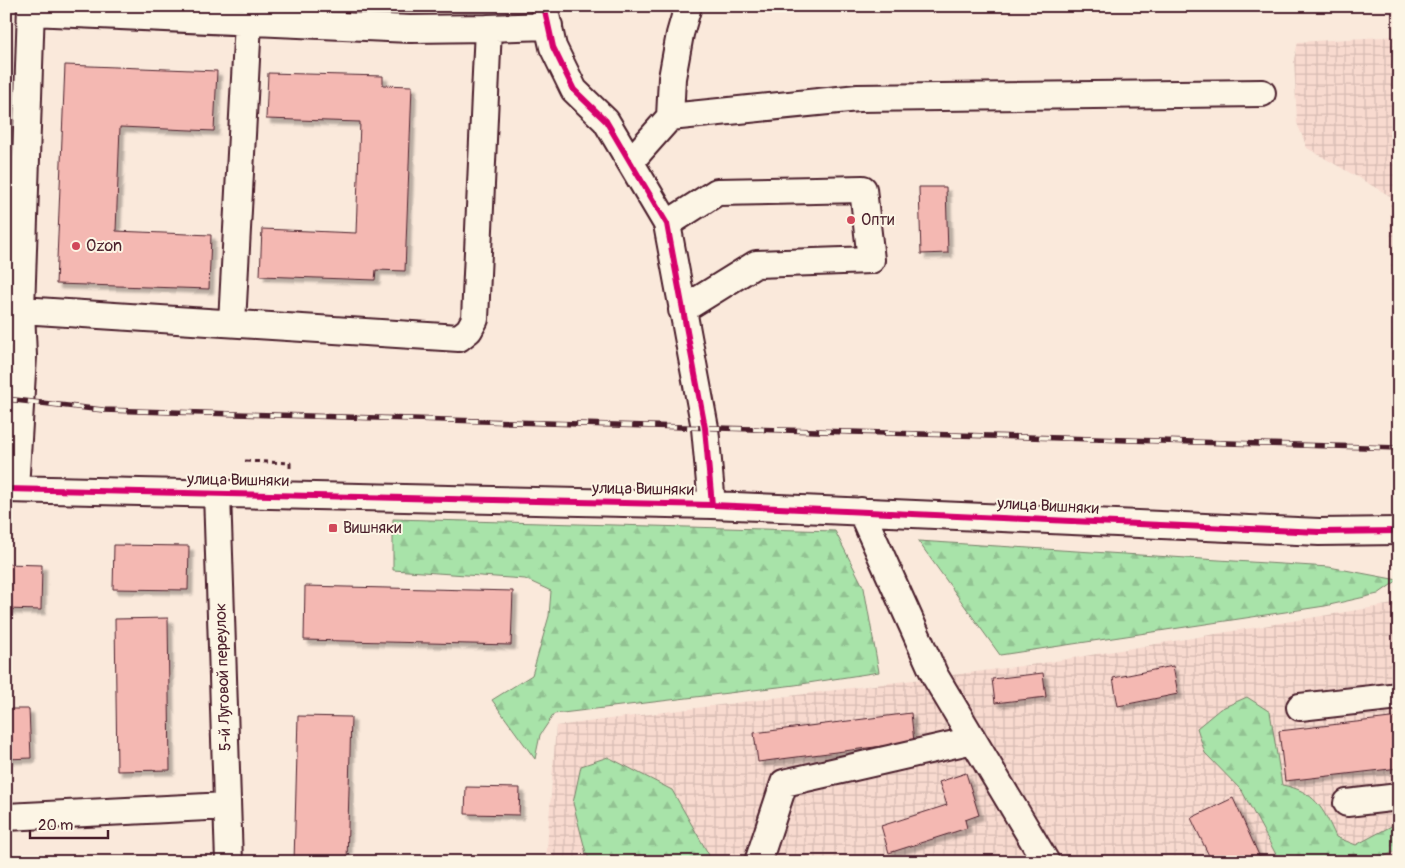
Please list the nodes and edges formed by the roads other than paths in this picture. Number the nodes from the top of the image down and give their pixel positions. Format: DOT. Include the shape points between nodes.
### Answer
graph roads {
  1 [pos="688,6"];
  2 [pos="32,9"];
  3 [pos="546,16"];
  4 [pos="248,22"];
  5 [pos="488,28"];
  6 [pos="1262,93"];
  7 [pos="670,117"];
  8 [pos="631,161"];
  9 [pos="667,224"];
  10 [pos="21,310"];
  11 [pos="682,310"];
  12 [pos="232,323"];
  13 [pos="10,489"];
  14 [pos="217,493"];
  15 [pos="712,504"];
  16 [pos="861,511"];
  17 [pos="1399,531"];
  18 [pos="1399,696"];
  19 [pos="1300,707"];
  20 [pos="973,740"];
  21 [pos="1399,797"];
  22 [pos="1347,803"];
  23 [pos="227,806"];
  24 [pos="6,817"];
  25 [pos="229,862"];
  26 [pos="758,862"];
  27 [pos="1046,862"];
  1 -- 7 [label="street" via="672,78"];
  2 -- 4 [label="street"];
  2 -- 10 [label="street"];
  3 -- 5 [label="street"];
  3 -- 8 [label="street" via="553,47 574,90 606,121"];
  4 -- 5 [label="street" via="410,29"];
  4 -- 12 [label="street"];
  5 -- 12 [label="street" via="475,319 468,330 459,338"];
  6 -- 7 [label="street" via="858,98"];
  7 -- 8 [label="street"];
  8 -- 9 [label="street"];
  9 -- 11 [label="street"];
  9 -- 11 [label="street" via="717,192 863,189 871,260 756,264"];
  10 -- 12 [label="street"];
  10 -- 13 [label="street" via="23,356"];
  11 -- 15 [label="street" via="705,428"];
  13 -- 14 [label="street, улица Вишняки"];
  14 -- 15 [label="street, улица Вишняки"];
  14 -- 23 [label="street, 5-й Луговой переулок"];
  15 -- 16 [label="street, улица Вишняки"];
  16 -- 17 [label="street, улица Вишняки" via="1319,532"];
  16 -- 20 [label="street" via="935,676"];
  18 -- 19 [label="street"];
  20 -- 26 [label="street" via="784,783"];
  20 -- 27 [label="street"];
  21 -- 22 [label="street"];
  23 -- 24 [label="street"];
  23 -- 25 [label="street, 5-й Луговой переулок"];
}
